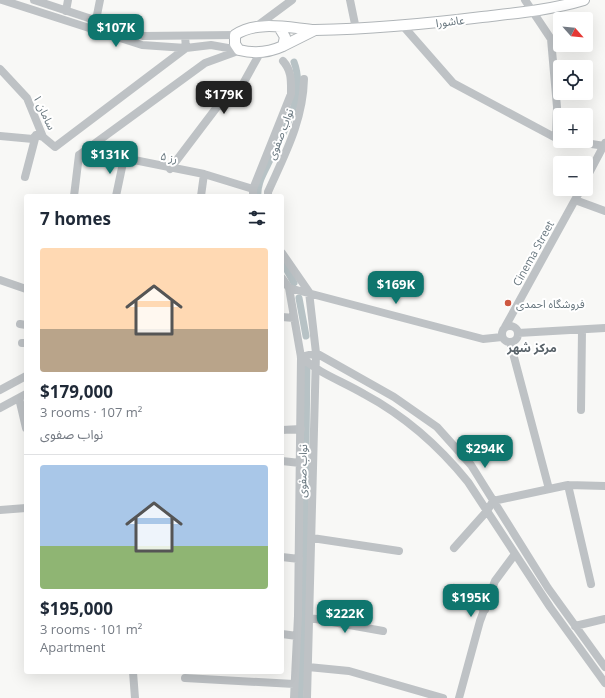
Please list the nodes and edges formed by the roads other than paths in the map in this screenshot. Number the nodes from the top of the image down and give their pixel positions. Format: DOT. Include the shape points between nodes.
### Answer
graph roads {
  1 [pos="2,0"];
  2 [pos="34,0"];
  3 [pos="68,0"];
  4 [pos="100,0"];
  5 [pos="292,0"];
  6 [pos="350,0"];
  7 [pos="525,0"];
  8 [pos="584,0"];
  9 [pos="66,11"];
  10 [pos="533,12"];
  11 [pos="96,20"];
  12 [pos="257,26"];
  13 [pos="279,27"];
  14 [pos="404,27"];
  15 [pos="356,29"];
  16 [pos="315,30"];
  17 [pos="235,35"];
  18 [pos="185,36"];
  19 [pos="283,46"];
  20 [pos="186,48"];
  21 [pos="239,50"];
  22 [pos="260,53"];
  23 [pos="283,61"];
  24 [pos="0,69"];
  25 [pos="304,78"];
  26 [pos="557,108"];
  27 [pos="0,136"];
  28 [pos="40,136"];
  29 [pos="553,136"];
  30 [pos="593,144"];
  31 [pos="604,145"];
  32 [pos="79,155"];
  33 [pos="124,158"];
  34 [pos="593,166"];
  35 [pos="170,169"];
  36 [pos="204,174"];
  37 [pos="25,177"];
  38 [pos="253,192"];
  39 [pos="74,194"];
  40 [pos="116,194"];
  41 [pos="201,194"];
  42 [pos="268,194"];
  43 [pos="577,196"];
  44 [pos="575,200"];
  45 [pos="605,212"];
  46 [pos="284,256"];
  47 [pos="0,280"];
  48 [pos="284,281"];
  49 [pos="24,288"];
  50 [pos="289,288"];
  51 [pos="309,292"];
  52 [pos="284,317"];
  53 [pos="294,318"];
  54 [pos="505,327"];
  55 [pos="605,328"];
  56 [pos="582,330"];
  57 [pos="518,333"];
  58 [pos="502,337"];
  59 [pos="510,342"];
  60 [pos="316,353"];
  61 [pos="301,357"];
  62 [pos="315,369"];
  63 [pos="24,377"];
  64 [pos="0,390"];
  65 [pos="23,396"];
  66 [pos="24,407"];
  67 [pos="0,408"];
  68 [pos="581,410"];
  69 [pos="301,429"];
  70 [pos="284,430"];
  71 [pos="284,461"];
  72 [pos="300,463"];
  73 [pos="568,485"];
  74 [pos="605,486"];
  75 [pos="549,489"];
  76 [pos="493,501"];
  77 [pos="24,508"];
  78 [pos="0,510"];
  79 [pos="486,511"];
  80 [pos="312,538"];
  81 [pos="454,548"];
  82 [pos="399,551"];
  83 [pos="515,554"];
  84 [pos="284,558"];
  85 [pos="299,559"];
  86 [pos="590,584"];
  87 [pos="454,588"];
  88 [pos="484,610"];
  89 [pos="310,618"];
  90 [pos="605,619"];
  91 [pos="575,626"];
  92 [pos="383,631"];
  93 [pos="284,634"];
  94 [pos="297,636"];
  95 [pos="308,667"];
  96 [pos="605,667"];
  97 [pos="133,674"];
  98 [pos="185,678"];
  99 [pos="605,683"];
  100 [pos="294,684"];
  101 [pos="135,698"];
  102 [pos="294,698"];
  103 [pos="307,698"];
  104 [pos="443,698"];
  105 [pos="459,698"];
  1 -- 20 [label="street" via="142,46"];
  2 -- 9 [label="street"];
  3 -- 9 [label="street"];
  4 -- 11 [label="street"];
  5 -- 12 [label="street"];
  6 -- 15 [label="street"];
  7 -- 10 [label="street"];
  8 -- 10 [label="main road, عاشورا"];
  9 -- 11 [label="street"];
  10 -- 14 [label="main road, عاشورا"];
  10 -- 26 [label="street" via="551,39"];
  11 -- 18 [label="street" via="143,36"];
  12 -- 13 [label="main road, عاشورا"];
  12 -- 17 [label="main road"];
  13 -- 16 [label="main road, عاشورا"];
  13 -- 19 [label="main road" via="285,37"];
  14 -- 15 [label="main road, عاشورا"];
  14 -- 29 [label="street" via="453,83"];
  15 -- 16 [label="main road, عاشورا"];
  16 -- 19 [label="main road"];
  17 -- 18 [label="street"];
  17 -- 21 [label="main road" via="235,44"];
  18 -- 20 [label="street"];
  19 -- 22 [label="main road"];
  20 -- 21 [label="street" via="211,46"];
  20 -- 28 [label="street, سامان ۱" via="55,147"];
  21 -- 22 [label="main road"];
  21 -- 32 [label="street" via="205,62"];
  22 -- 35 [label="street" via="234,100 218,107"];
  23 -- 38 [label="street, نواب صفوی" via="289,68 291,94"];
  24 -- 28 [label="street, سامان ۱" via="27,98"];
  25 -- 42 [label="street, نواب صفوی" via="300,116"];
  27 -- 28 [label="street" via="34,139"];
  28 -- 37 [label="street"];
  30 -- 31 [label="street"];
  31 -- 34 [label="street"];
  32 -- 33 [label="street, رز ۵"];
  32 -- 39 [label="street"];
  33 -- 35 [label="street, رز ۵"];
  33 -- 40 [label="street"];
  35 -- 36 [label="street, رز ۵"];
  36 -- 38 [label="street, رز ۵"];
  36 -- 41 [label="street"];
  43 -- 44 [label="street, Cinema Street"];
  44 -- 45 [label="street"];
  44 -- 54 [label="street, Cinema Street"];
  46 -- 51 [label="street, نواب صفوی"];
  47 -- 49 [label="street"];
  48 -- 50 [label="street, نواب صفوی"];
  50 -- 51 [label="street"];
  50 -- 53 [label="street, نواب صفوی"];
  51 -- 58 [label="street" via="483,339"];
  51 -- 60 [label="street, نواب صفوی"];
  52 -- 53 [label="street"];
  53 -- 61 [label="street, نواب صفوی"];
  54 -- 57 [label="street" via="514,327"];
  54 -- 58 [label="street"];
  55 -- 56 [label="street"];
  56 -- 57 [label="street"];
  56 -- 68 [label="street"];
  57 -- 59 [label="street"];
  58 -- 59 [label="street"];
  59 -- 75 [label="street"];
  60 -- 61 [label="street"];
  60 -- 62 [label="street, نواب صفوی"];
  60 -- 76 [label="street" via="394,397 437,428 471,465"];
  61 -- 62 [label="street"];
  61 -- 69 [label="street, نواب صفوی"];
  62 -- 79 [label="street" via="364,393 415,426 454,464"];
  62 -- 80 [label="street, نواب صفوی"];
  63 -- 64 [label="street"];
  65 -- 66 [label="street"];
  65 -- 67 [label="street"];
  69 -- 70 [label="street"];
  69 -- 72 [label="street, نواب صفوی"];
  71 -- 72 [label="street"];
  72 -- 85 [label="street, نواب صفوی"];
  73 -- 74 [label="street"];
  73 -- 75 [label="street"];
  73 -- 86 [label="street"];
  75 -- 76 [label="street"];
  76 -- 79 [label="street"];
  76 -- 91 [label="street"];
  77 -- 78 [label="street"];
  79 -- 81 [label="street"];
  79 -- 83 [label="street"];
  80 -- 82 [label="street"];
  80 -- 89 [label="street, نواب صفوی"];
  83 -- 88 [label="street" via="495,581"];
  83 -- 99 [label="street"];
  84 -- 85 [label="street"];
  85 -- 94 [label="street, نواب صفوی"];
  87 -- 88 [label="street"];
  88 -- 105 [label="street"];
  89 -- 92 [label="street"];
  89 -- 95 [label="street, نواب صفوی"];
  90 -- 91 [label="street"];
  91 -- 96 [label="street"];
  93 -- 94 [label="street"];
  94 -- 100 [label="street, نواب صفوی"];
  95 -- 103 [label="street, نواب صفوی"];
  95 -- 104 [label="street" via="349,671"];
  97 -- 101 [label="street"];
  98 -- 100 [label="street"];
  100 -- 102 [label="street, نواب صفوی"];
}
